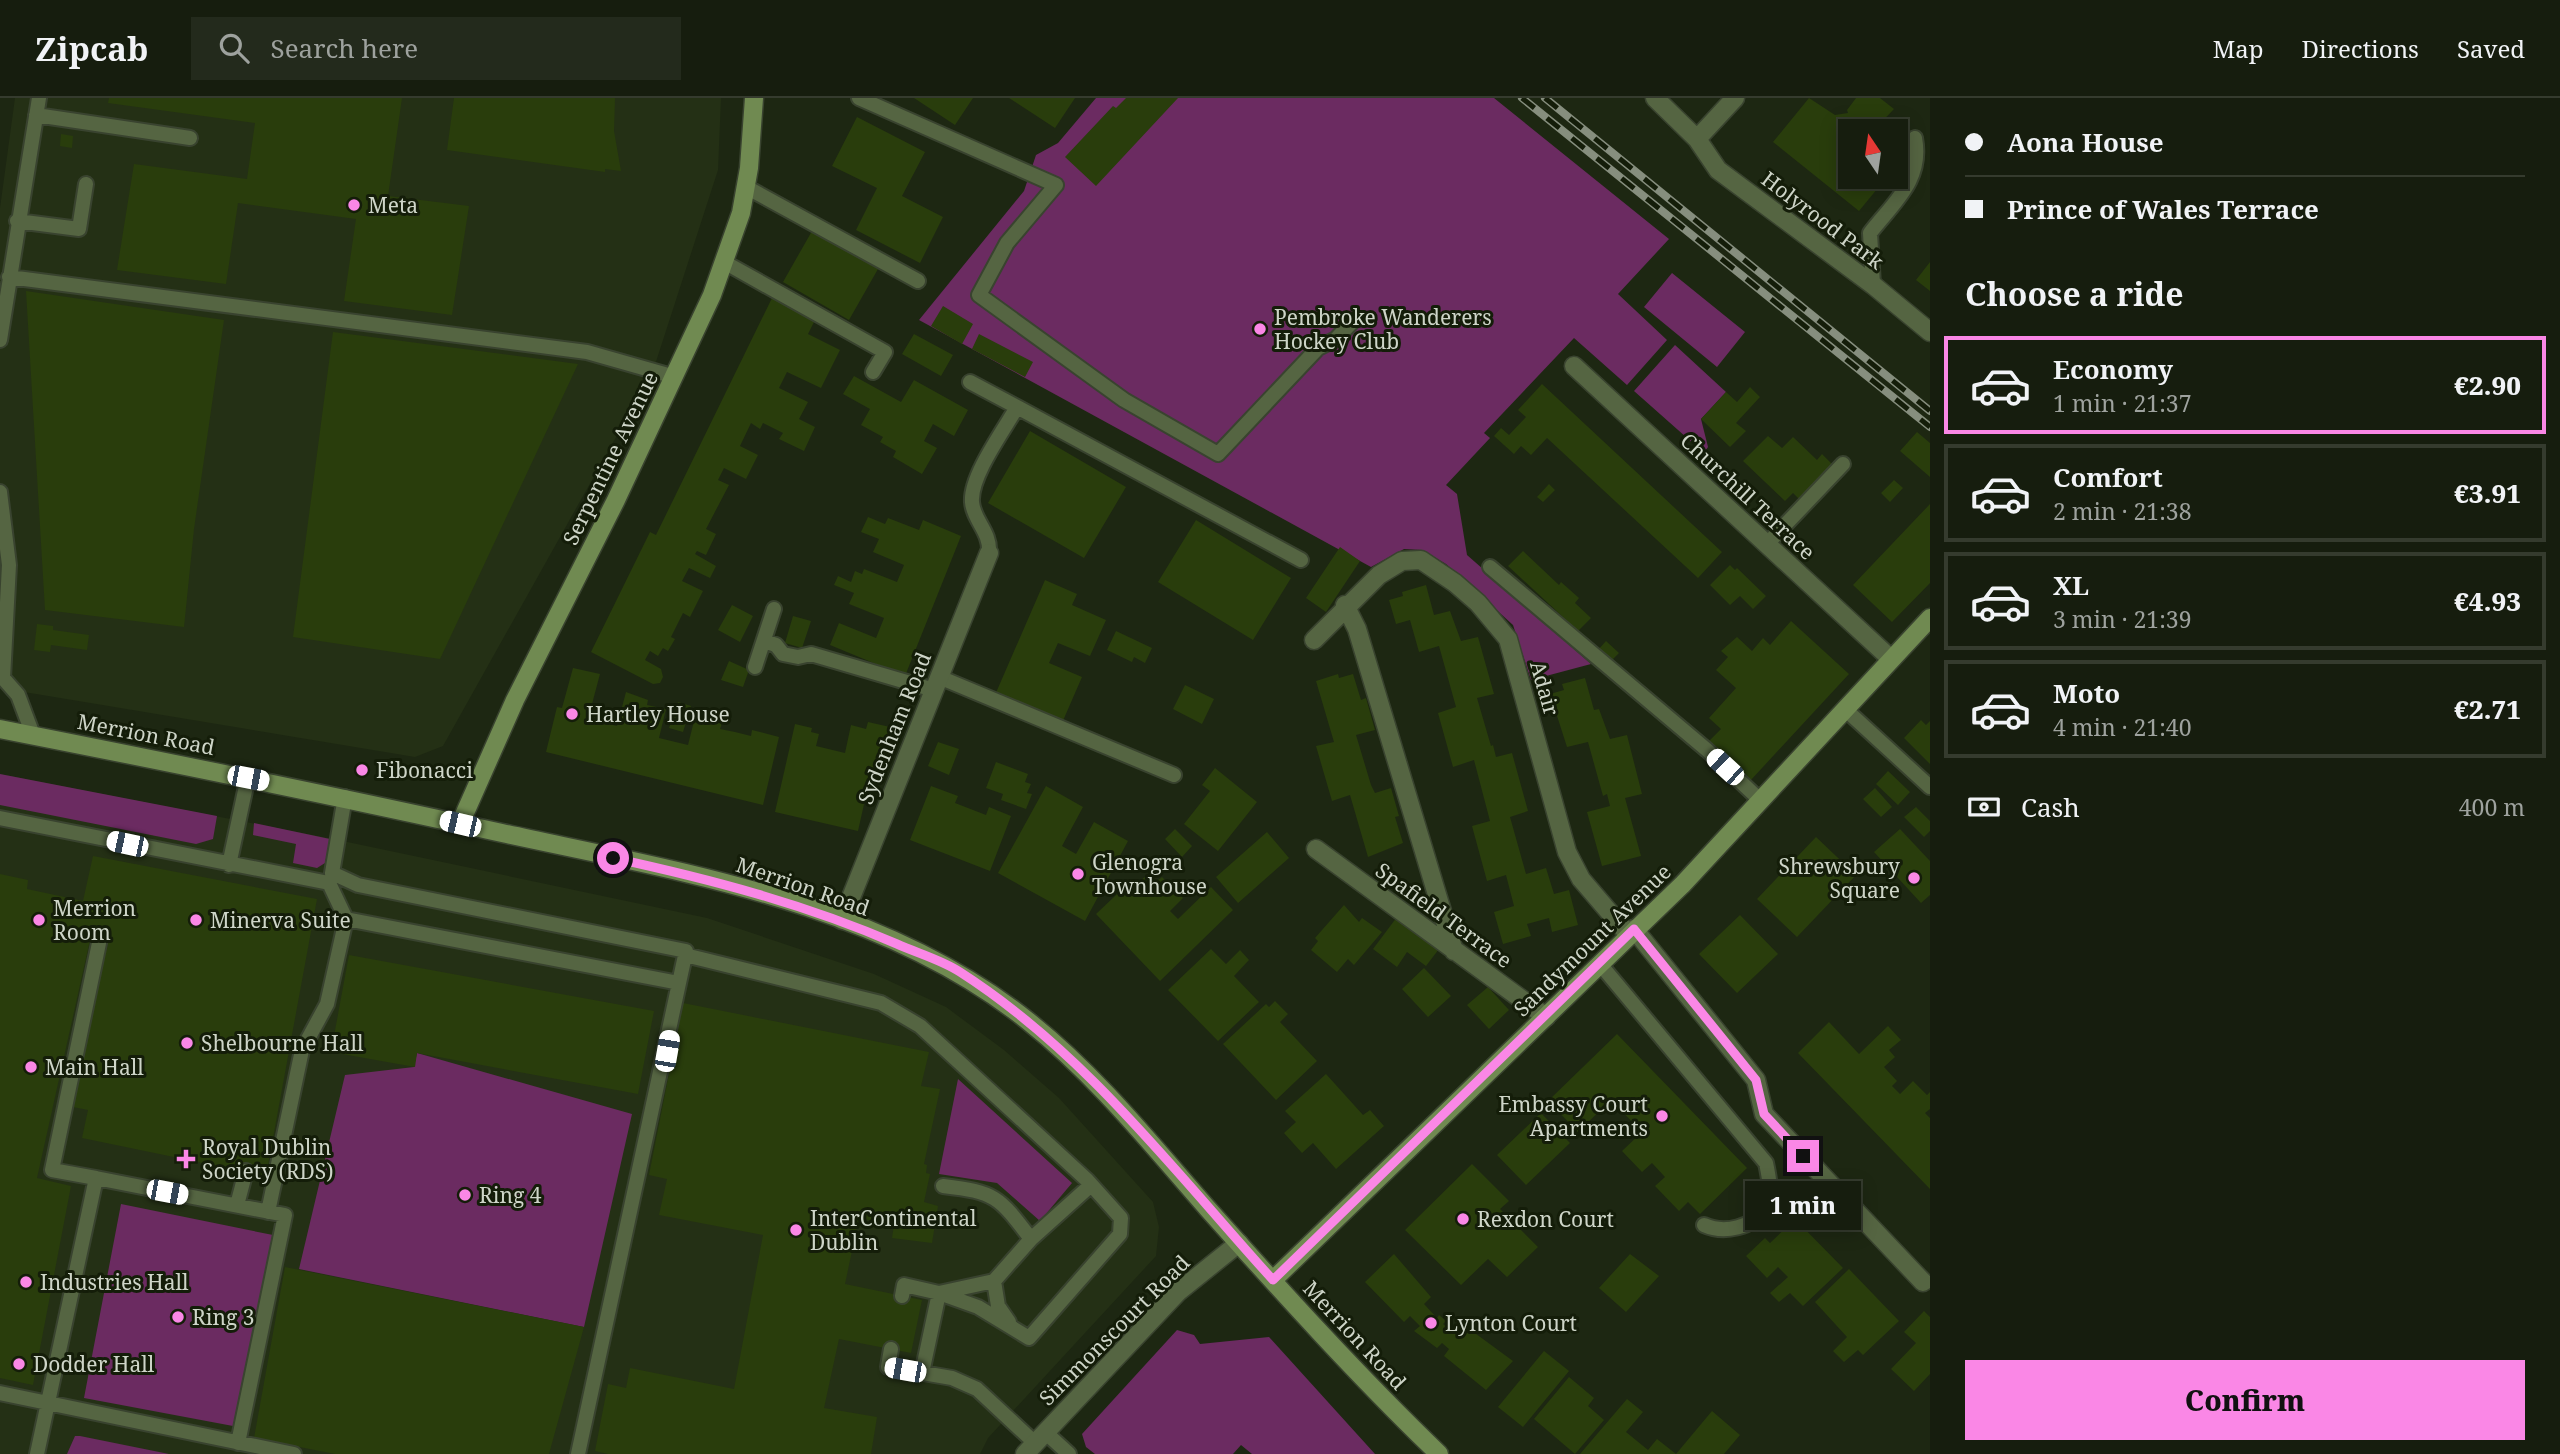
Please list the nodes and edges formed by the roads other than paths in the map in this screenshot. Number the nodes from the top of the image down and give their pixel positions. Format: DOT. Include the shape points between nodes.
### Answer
graph roads {
  1 [pos="39,98"];
  2 [pos="754,98"];
  3 [pos="859,98"];
  4 [pos="1655,98"];
  5 [pos="1735,98"];
  6 [pos="36,115"];
  7 [pos="190,138"];
  8 [pos="1915,138"];
  9 [pos="1697,139"];
  10 [pos="86,184"];
  11 [pos="746,187"];
  12 [pos="17,221"];
  13 [pos="724,262"];
  14 [pos="9,276"];
  15 [pos="918,281"];
  16 [pos="1873,285"];
  17 [pos="1353,321"];
  18 [pos="1930,332"];
  19 [pos="0,341"];
  20 [pos="1574,366"];
  21 [pos="873,372"];
  22 [pos="675,377"];
  23 [pos="970,382"];
  24 [pos="1017,407"];
  25 [pos="1843,464"];
  26 [pos="0,492"];
  27 [pos="1767,544"];
  28 [pos="989,552"];
  29 [pos="1301,560"];
  30 [pos="1490,567"];
  31 [pos="1345,606"];
  32 [pos="774,609"];
  33 [pos="1930,618"];
  34 [pos="1314,640"];
  35 [pos="764,641"];
  36 [pos="1891,659"];
  37 [pos="755,667"];
  38 [pos="1,679"];
  39 [pos="937,683"];
  40 [pos="1846,710"];
  41 [pos="0,729"];
  42 [pos="33,735"];
  43 [pos="1174,775"];
  44 [pos="248,778"];
  45 [pos="1930,787"];
  46 [pos="345,797"];
  47 [pos="1761,801"];
  48 [pos="0,818"];
  49 [pos="460,824"];
  50 [pos="1316,849"];
  51 [pos="229,864"];
  52 [pos="330,878"];
  53 [pos="346,919"];
  54 [pos="842,920"];
  55 [pos="1631,932"];
  56 [pos="99,943"];
  57 [pos="1454,951"];
  58 [pos="685,955"];
  59 [pos="1600,964"];
  60 [pos="679,984"];
  61 [pos="1546,1017"];
  62 [pos="246,1171"];
  63 [pos="96,1178"];
  64 [pos="1091,1185"];
  65 [pos="943,1186"];
  66 [pos="237,1205"];
  67 [pos="268,1212"];
  68 [pos="1704,1225"];
  69 [pos="1031,1239"];
  70 [pos="1239,1243"];
  71 [pos="1273,1280"];
  72 [pos="994,1281"];
  73 [pos="1923,1282"];
  74 [pos="939,1293"];
  75 [pos="902,1296"];
  76 [pos="1010,1323"];
  77 [pos="891,1349"];
  78 [pos="922,1373"];
  79 [pos="0,1393"];
  80 [pos="47,1403"];
  81 [pos="238,1443"];
  82 [pos="1035,1443"];
  83 [pos="37,1454"];
  84 [pos="294,1454"];
  85 [pos="578,1454"];
  86 [pos="1069,1454"];
  87 [pos="1438,1454"];
  1 -- 6 [label="lane"];
  2 -- 11 [label="street, Serpentine Avenue"];
  3 -- 17 [label="lane" via="1056,185 1007,243 979,295 1124,400 1218,454 1318,348 1336,339"];
  4 -- 9 [label="street, Holyrood Park"];
  5 -- 9 [label="street"];
  6 -- 7 [label="lane"];
  6 -- 12 [label="lane"];
  8 -- 16 [label="lane" via="1919,158 1912,180 1870,233"];
  9 -- 16 [label="street, Holyrood Park" via="1718,170"];
  10 -- 12 [label="lane" via="79,229"];
  11 -- 13 [label="street, Serpentine Avenue"];
  11 -- 15 [label="lane"];
  12 -- 14 [label="lane"];
  13 -- 21 [label="lane" via="885,352"];
  13 -- 22 [label="street, Serpentine Avenue"];
  14 -- 19 [label="lane"];
  14 -- 22 [label="lane" via="587,352"];
  16 -- 18 [label="street, Holyrood Park"];
  20 -- 27 [label="street, Churchill Terrace"];
  22 -- 49 [label="street, Serpentine Avenue" via="515,700"];
  23 -- 24 [label="lane"];
  24 -- 28 [label="lane" via="975,482 971,503 990,541"];
  24 -- 29 [label="lane"];
  25 -- 27 [label="lane"];
  26 -- 38 [label="lane" via="9,565"];
  27 -- 36 [label="street, Churchill Terrace"];
  28 -- 39 [label="street, Sydenham Road"];
  30 -- 47 [label="lane"];
  31 -- 34 [label="street, Adair"];
  31 -- 55 [label="street, Adair" via="1402,561 1421,560 1455,583 1498,625 1508,639 1567,852 1581,879"];
  31 -- 57 [label="street" via="1357,629"];
  32 -- 35 [label="lane"];
  33 -- 36 [label="street, Sandymount Avenue"];
  35 -- 37 [label="lane"];
  35 -- 39 [label="lane" via="783,654 811,654"];
  36 -- 40 [label="street, Sandymount Avenue"];
  38 -- 42 [label="lane" via="18,695"];
  39 -- 43 [label="lane"];
  39 -- 54 [label="street, Sydenham Road"];
  40 -- 45 [label="lane"];
  40 -- 47 [label="street, Sandymount Avenue"];
  41 -- 42 [label="street, Merrion Road"];
  42 -- 44 [label="street, Merrion Road"];
  44 -- 46 [label="street, Merrion Road"];
  44 -- 51 [label="lane"];
  46 -- 49 [label="street, Merrion Road"];
  46 -- 52 [label="lane"];
  47 -- 55 [label="street, Sandymount Avenue"];
  48 -- 51 [label="lane"];
  49 -- 54 [label="street, Merrion Road" via="715,880"];
  50 -- 57 [label="street, Spafield Terrace"];
  51 -- 52 [label="lane"];
  52 -- 53 [label="lane"];
  52 -- 58 [label="lane" via="686,951"];
  53 -- 60 [label="lane"];
  53 -- 67 [label="lane" via="327,1004 302,1050"];
  54 -- 70 [label="street, Merrion Road" via="958,970 1026,1019 1084,1071"];
  55 -- 59 [label="street, Sandymount Avenue"];
  55 -- 73 [label="street, Adair" via="1756,1080 1764,1114"];
  56 -- 63 [label="lane" via="52,1170"];
  57 -- 61 [label="street, Spafield Terrace"];
  58 -- 60 [label="lane"];
  58 -- 64 [label="lane" via="881,1003 920,1026"];
  59 -- 61 [label="street, Sandymount Avenue"];
  59 -- 68 [label="lane" via="1766,1163 1770,1183 1765,1209 1742,1227 1717,1231"];
  60 -- 85 [label="lane"];
  61 -- 71 [label="street, Sandymount Avenue"];
  62 -- 66 [label="lane"];
  63 -- 66 [label="lane"];
  63 -- 80 [label="lane"];
  64 -- 69 [label="lane"];
  64 -- 76 [label="lane" via="1121,1218 1119,1234 1029,1338"];
  65 -- 69 [label="lane" via="982,1191 1009,1210"];
  66 -- 67 [label="lane"];
  67 -- 81 [label="lane" via="285,1215"];
  69 -- 72 [label="lane"];
  70 -- 71 [label="street, Merrion Road"];
  70 -- 82 [label="street, Simmonscourt Road" via="1178,1292"];
  71 -- 87 [label="street, Merrion Road"];
  72 -- 74 [label="lane"];
  72 -- 76 [label="lane" via="998,1306"];
  74 -- 75 [label="lane" via="904,1286"];
  74 -- 76 [label="lane"];
  74 -- 78 [label="lane"];
  77 -- 78 [label="lane" via="888,1367"];
  78 -- 82 [label="lane" via="952,1378 977,1389"];
  79 -- 80 [label="lane"];
  80 -- 81 [label="lane"];
  80 -- 83 [label="lane"];
  81 -- 84 [label="lane"];
  82 -- 86 [label="lane"];
}
